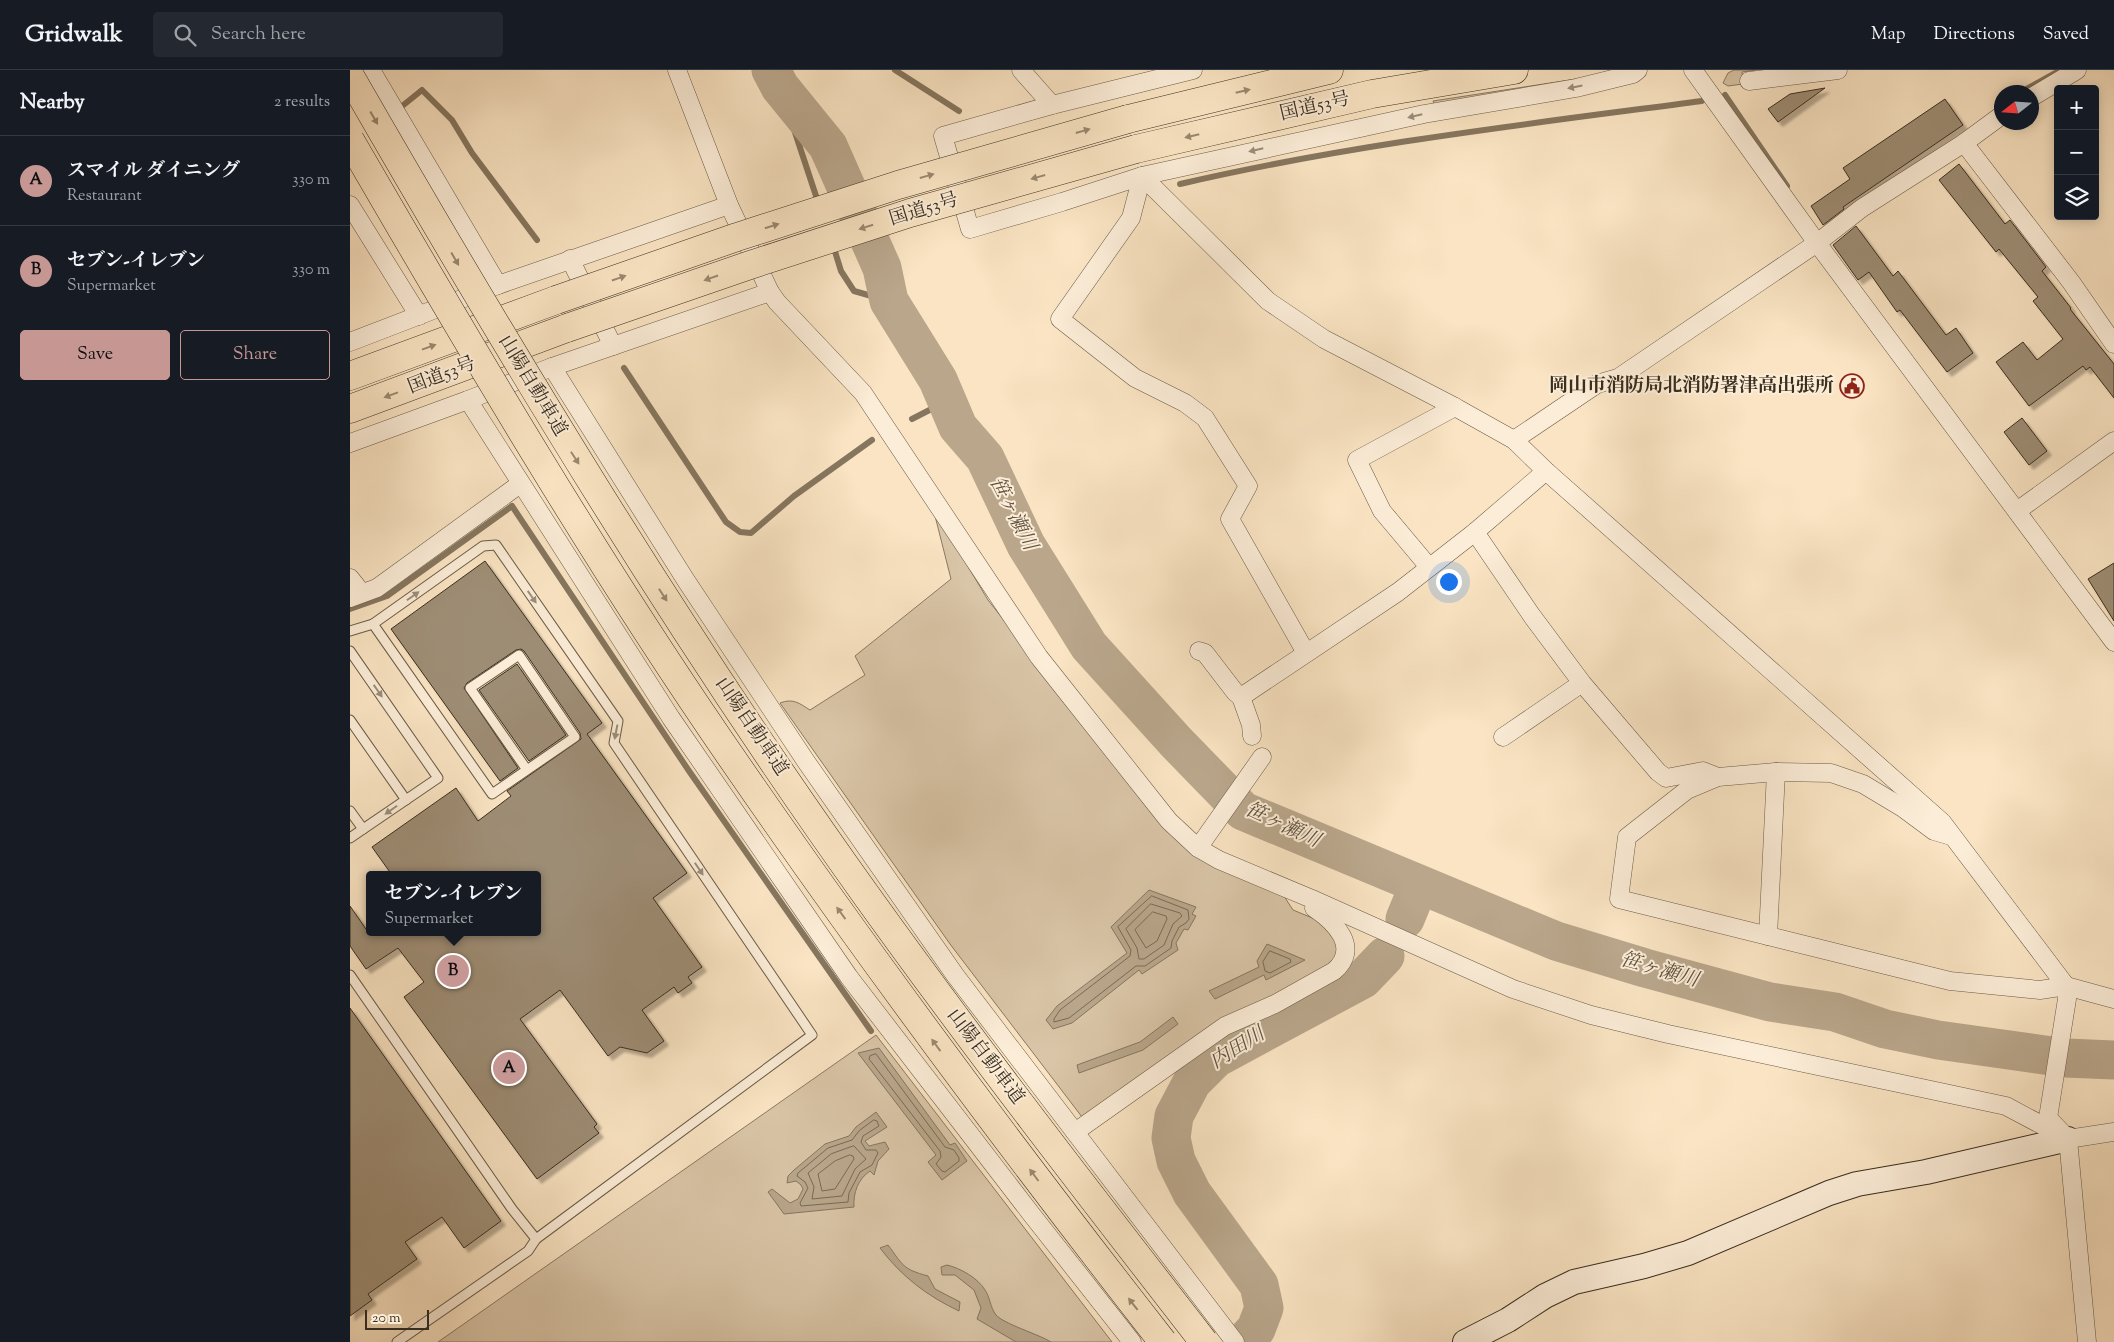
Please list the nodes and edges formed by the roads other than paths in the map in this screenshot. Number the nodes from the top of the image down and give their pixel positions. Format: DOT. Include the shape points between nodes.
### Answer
graph roads {
  1 [pos="371,70"];
  2 [pos="677,70"];
  3 [pos="1021,70"];
  4 [pos="1193,70"];
  5 [pos="1329,70"];
  6 [pos="1514,70"];
  7 [pos="1638,70"];
  8 [pos="1693,70"];
  9 [pos="1838,70"];
  10 [pos="2077,70"];
  11 [pos="350,76"];
  12 [pos="1749,81"];
  13 [pos="2039,93"];
  14 [pos="1052,106"];
  15 [pos="1994,121"];
  16 [pos="350,140"];
  17 [pos="1964,142"];
  18 [pos="1142,176"];
  19 [pos="350,205"];
  20 [pos="729,205"];
  21 [pos="1817,243"];
  22 [pos="570,260"];
  23 [pos="498,285"];
  24 [pos="770,292"];
  25 [pos="419,316"];
  26 [pos="350,342"];
  27 [pos="2114,344"];
  28 [pos="613,346"];
  29 [pos="552,367"];
  30 [pos="350,376"];
  31 [pos="468,400"];
  32 [pos="1454,407"];
  33 [pos="350,409"];
  34 [pos="1514,440"];
  35 [pos="2114,440"];
  36 [pos="350,443"];
  37 [pos="1546,471"];
  38 [pos="520,484"];
  39 [pos="2017,512"];
  40 [pos="1475,532"];
  41 [pos="1430,566"];
  42 [pos="350,578"];
  43 [pos="356,596"];
  44 [pos="2108,623"];
  45 [pos="373,624"];
  46 [pos="350,631"];
  47 [pos="2114,642"];
  48 [pos="350,651"];
  49 [pos="1199,652"];
  50 [pos="1306,654"];
  51 [pos="1582,683"];
  52 [pos="1242,697"];
  53 [pos="350,720"];
  54 [pos="1252,736"];
  55 [pos="1503,737"];
  56 [pos="1262,757"];
  57 [pos="527,770"];
  58 [pos="1776,772"];
  59 [pos="1718,777"];
  60 [pos="406,800"];
  61 [pos="350,811"];
  62 [pos="363,829"];
  63 [pos="1952,836"];
  64 [pos="350,838"];
  65 [pos="1200,845"];
  66 [pos="1312,899"];
  67 [pos="1768,936"];
  68 [pos="350,975"];
  69 [pos="2066,993"];
  70 [pos="2114,998"];
  71 [pos="1075,1132"];
  72 [pos="2114,1132"];
  73 [pos="2068,1139"];
  74 [pos="536,1239"];
  75 [pos="1223,1340"];
  76 [pos="397,1342"];
  77 [pos="1132,1342"];
  78 [pos="1163,1342"];
  79 [pos="1465,1342"];
  80 [pos="2087,1342"];
  1 -- 23 [label="street"];
  2 -- 20 [label="street"];
  3 -- 14 [label="street"];
  4 -- 14 [label="street"];
  30 -- 5 [label="highway, 国道53号, one-way, bridge" via="556,300 898,185 1128,118"];
  6 -- 33 [label="highway, 国道53号, one-way, bridge" via="1372,94 1136,149 910,213 567,328"];
  7 -- 18 [label="street, one-way" via="1576,88 1424,114"];
  8 -- 21 [label="street"];
  9 -- 12 [label="street"];
  10 -- 13 [label="street"];
  11 -- 75 [label="highway, 山陽自動車道, one-way, bridge" via="570,450 763,746 864,893 980,1052"];
  14 -- 18 [label="street" via="943,136 970,229"];
  15 -- 17 [label="street"];
  78 -- 16 [label="highway, 山陽自動車道, one-way, bridge" via="953,1069 736,765 543,466"];
  17 -- 21 [label="street" via="1862,208"];
  17 -- 27 [label="street"];
  18 -- 32 [label="street" via="1268,301 1324,339"];
  18 -- 50 [label="street" via="1131,218 1060,319 1135,378 1185,403 1205,418 1248,486 1230,519"];
  19 -- 25 [label="street"];
  20 -- 22 [label="street"];
  20 -- 24 [label="street"];
  21 -- 34 [label="street" via="1618,378 1597,384"];
  21 -- 39 [label="street"];
  22 -- 23 [label="street"];
  22 -- 28 [label="street"];
  23 -- 25 [label="street"];
  24 -- 28 [label="street"];
  24 -- 65 [label="street" via="863,393 1039,656 1169,821"];
  25 -- 26 [label="street"];
  28 -- 29 [label="street"];
  29 -- 31 [label="street"];
  29 -- 71 [label="street" via="685,579 805,760 955,975"];
  31 -- 36 [label="street"];
  31 -- 38 [label="street"];
  32 -- 34 [label="street"];
  32 -- 41 [label="street" via="1357,460 1382,510"];
  34 -- 37 [label="street"];
  35 -- 39 [label="street"];
  37 -- 40 [label="street"];
  37 -- 63 [label="street" via="1942,822"];
  38 -- 43 [label="street" via="377,588"];
  38 -- 77 [label="street" via="671,718 849,977"];
  39 -- 44 [label="street"];
  40 -- 41 [label="street"];
  40 -- 51 [label="street"];
  41 -- 50 [label="street" via="1398,592"];
  42 -- 43 [label="street"];
  44 -- 47 [label="street"];
  45 -- 46 [label="lane"];
  45 -- 57 [label="lane" via="492,794"];
  45 -- 74 [label="lane, one-way" via="483,546 496,545 618,721 614,743 812,1035"];
  48 -- 60 [label="lane, one-way" via="438,778"];
  49 -- 52 [label="street" via="1205,654"];
  50 -- 52 [label="street"];
  51 -- 55 [label="street"];
  51 -- 59 [label="street" via="1666,778 1703,771"];
  52 -- 54 [label="street"];
  53 -- 60 [label="lane"];
  56 -- 65 [label="street"];
  57 -- 57 [label="lane" via="575,737 519,654 470,688"];
  58 -- 59 [label="street"];
  58 -- 63 [label="street" via="1831,773 1863,784 1934,831"];
  58 -- 67 [label="street"];
  59 -- 67 [label="street" via="1688,790 1627,837 1619,899"];
  60 -- 62 [label="lane, one-way"];
  61 -- 62 [label="lane"];
  62 -- 64 [label="lane"];
  63 -- 69 [label="street" via="2059,975"];
  65 -- 66 [label="street" via="1219,860"];
  66 -- 71 [label="street" via="1311,906 1339,929 1345,952 1341,965 1283,999 1226,1026"];
  66 -- 73 [label="street" via="1513,989 1591,1015 2006,1106"];
  67 -- 69 [label="street" via="1950,981"];
  68 -- 74 [label="lane"];
  69 -- 70 [label="street"];
  69 -- 73 [label="street" via="2048,1118"];
  71 -- 75 [label="street"];
  72 -- 73 [label="street"];
  73 -- 79 [label="street" via="1926,1172 1857,1184 1829,1193 1688,1253 1574,1282"];
  73 -- 80 [label="street"];
  74 -- 76 [label="lane" via="528,1251"];
}
